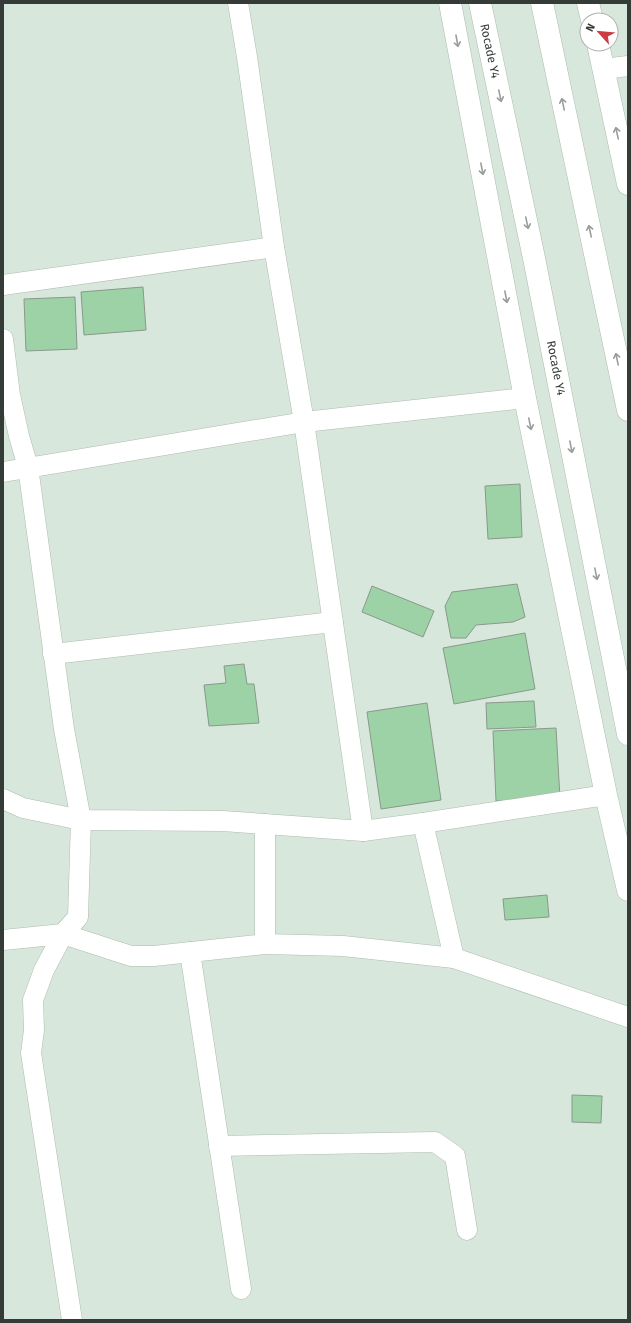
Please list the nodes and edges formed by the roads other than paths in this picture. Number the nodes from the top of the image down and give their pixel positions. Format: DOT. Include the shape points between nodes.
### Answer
graph roads {
  1 [pos="238,3"];
  2 [pos="450,3"];
  3 [pos="480,3"];
  4 [pos="542,3"];
  5 [pos="600,52"];
  6 [pos="628,66"];
  7 [pos="603,69"];
  8 [pos="628,184"];
  9 [pos="274,247"];
  10 [pos="3,285"];
  11 [pos="3,339"];
  12 [pos="525,398"];
  13 [pos="628,410"];
  14 [pos="304,422"];
  15 [pos="28,467"];
  16 [pos="3,472"];
  17 [pos="333,622"];
  18 [pos="53,654"];
  19 [pos="628,734"];
  20 [pos="606,795"];
  21 [pos="3,799"];
  22 [pos="81,820"];
  23 [pos="423,823"];
  24 [pos="265,824"];
  25 [pos="363,831"];
  26 [pos="628,890"];
  27 [pos="63,934"];
  28 [pos="3,940"];
  29 [pos="265,944"];
  30 [pos="190,952"];
  31 [pos="454,958"];
  32 [pos="628,1017"];
  33 [pos="219,1146"];
  34 [pos="467,1230"];
  35 [pos="241,1289"];
  36 [pos="72,1320"];
  1 -- 9 [label="street"];
  2 -- 12 [label="highway, one-way"];
  3 -- 19 [label="highway, Rocade Y4, one-way" via="534,258"];
  13 -- 4 [label="highway, one-way"];
  5 -- 7 [label="highway"];
  6 -- 7 [label="street"];
  8 -- 7 [label="highway, one-way"];
  9 -- 10 [label="street"];
  9 -- 14 [label="street"];
  11 -- 15 [label="street" via="18,436"];
  12 -- 14 [label="street"];
  12 -- 20 [label="highway, one-way"];
  14 -- 15 [label="street"];
  14 -- 17 [label="street"];
  15 -- 16 [label="street"];
  15 -- 18 [label="street"];
  17 -- 18 [label="street"];
  17 -- 25 [label="street"];
  18 -- 22 [label="street"];
  20 -- 23 [label="street"];
  20 -- 26 [label="highway"];
  21 -- 22 [label="street" via="23,808"];
  22 -- 24 [label="street" via="223,821"];
  22 -- 27 [label="street" via="78,917"];
  23 -- 25 [label="street"];
  23 -- 31 [label="street"];
  24 -- 25 [label="street"];
  24 -- 29 [label="street"];
  27 -- 28 [label="street"];
  27 -- 30 [label="street" via="131,956"];
  27 -- 36 [label="street" via="44,970 33,1000 34,1030 31,1053"];
  29 -- 30 [label="street"];
  29 -- 31 [label="street" via="343,946"];
  30 -- 33 [label="street"];
  31 -- 32 [label="street"];
  33 -- 34 [label="street" via="435,1142 455,1156"];
  33 -- 35 [label="street"];
}
